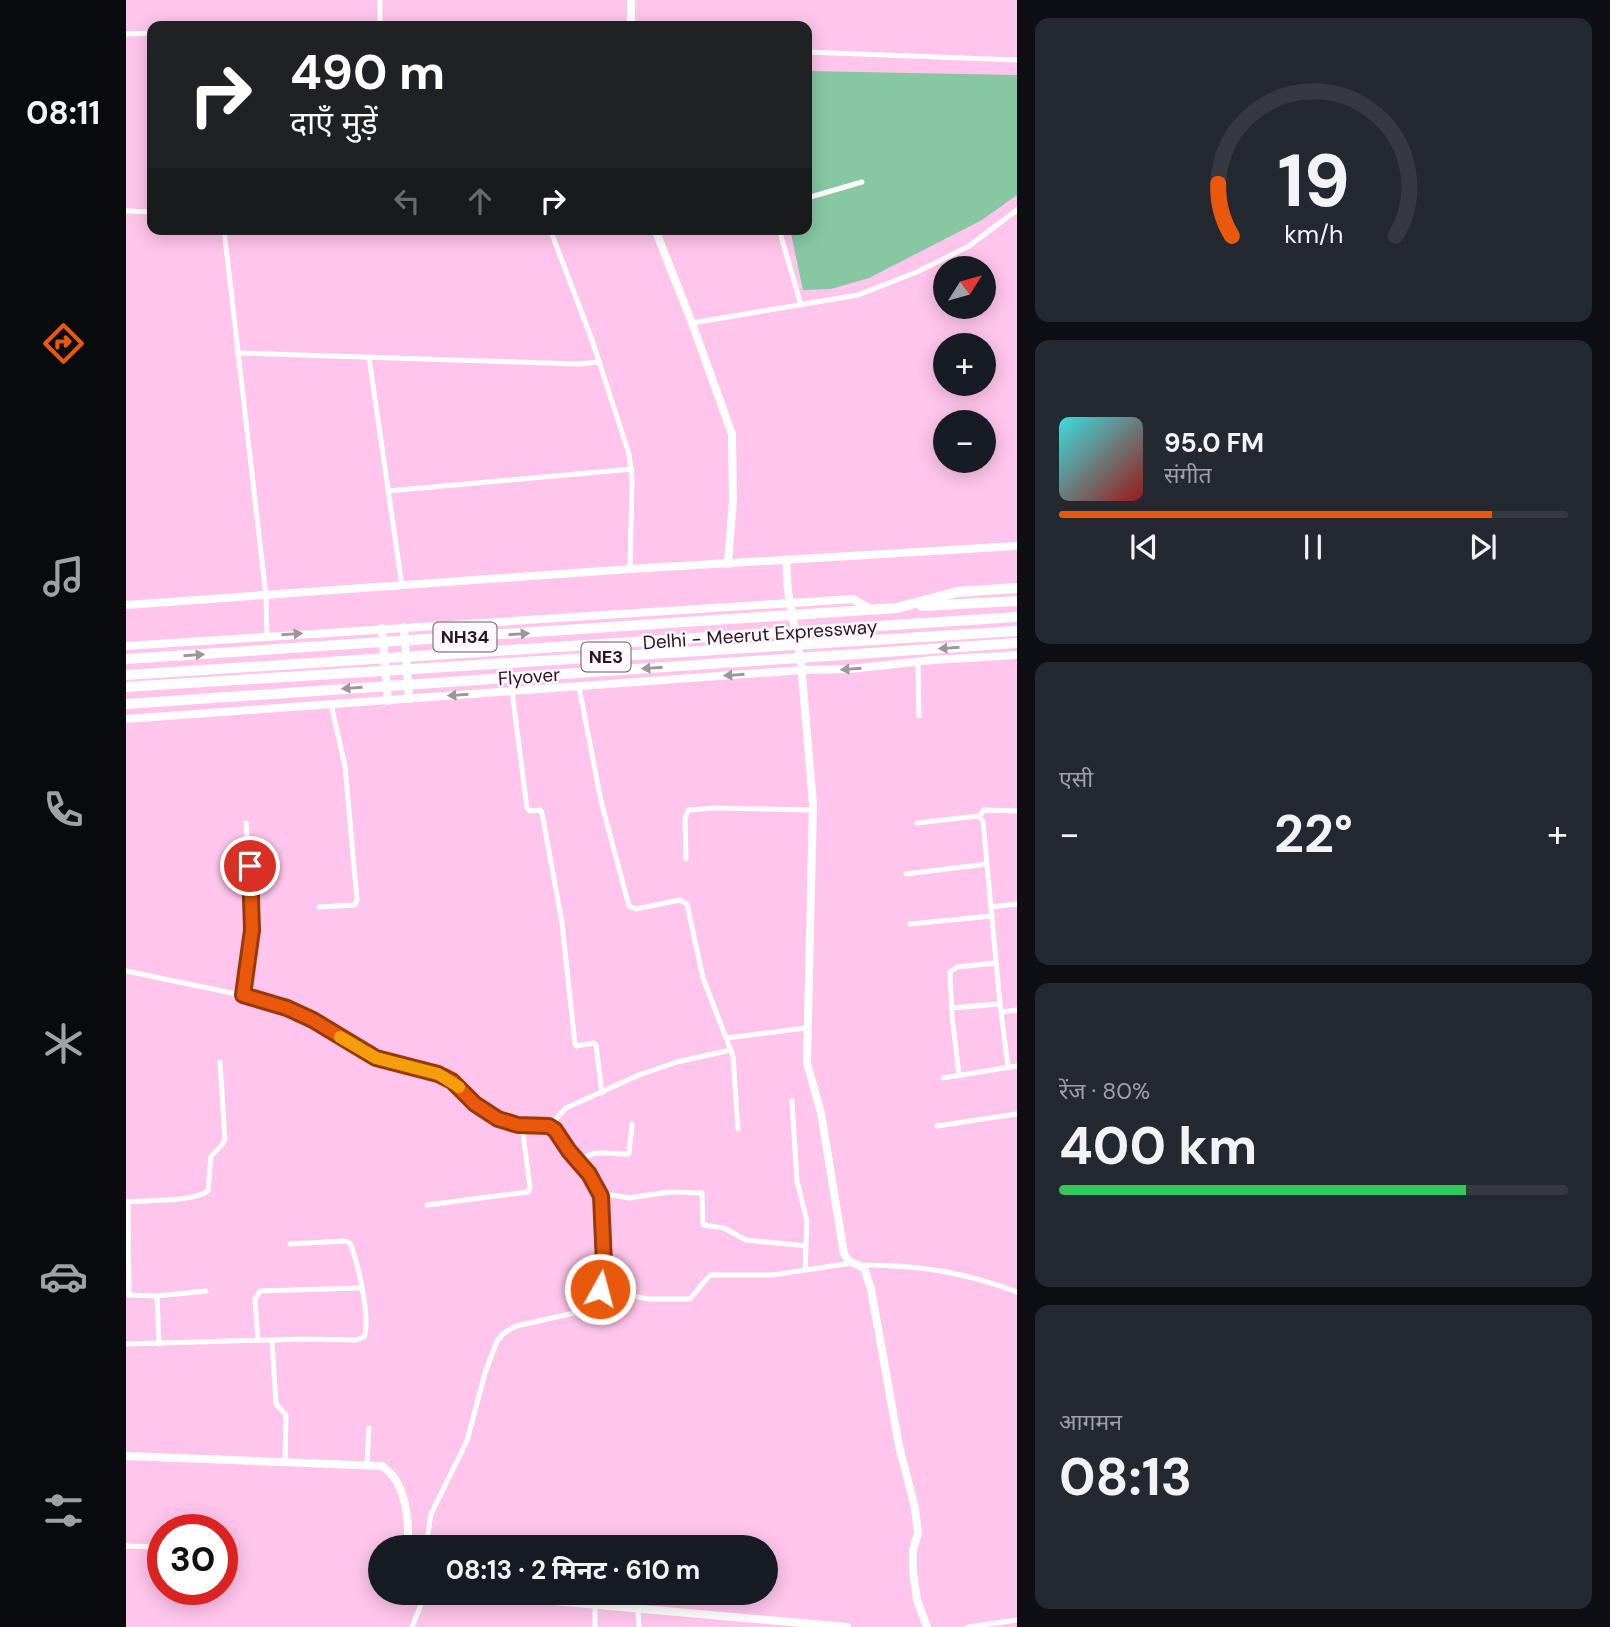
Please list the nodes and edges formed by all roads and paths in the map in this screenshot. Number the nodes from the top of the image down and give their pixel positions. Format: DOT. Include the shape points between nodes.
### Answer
graph roads {
  1 [pos="380,0"];
  2 [pos="631,0"];
  3 [pos="380,21"];
  4 [pos="631,21"];
  5 [pos="147,33"];
  6 [pos="126,34"];
  7 [pos="812,52"];
  8 [pos="1017,60"];
  9 [pos="862,182"];
  10 [pos="812,197"];
  11 [pos="126,211"];
  12 [pos="1017,211"];
  13 [pos="147,212"];
  14 [pos="225,235"];
  15 [pos="553,235"];
  16 [pos="657,235"];
  17 [pos="781,235"];
  18 [pos="801,305"];
  19 [pos="692,323"];
  20 [pos="237,353"];
  21 [pos="369,358"];
  22 [pos="598,362"];
  23 [pos="632,469"];
  24 [pos="388,491"];
  25 [pos="1017,546"];
  26 [pos="786,559"];
  27 [pos="727,564"];
  28 [pos="630,569"];
  29 [pos="402,586"];
  30 [pos="1017,587"];
  31 [pos="266,596"];
  32 [pos="1017,601"];
  33 [pos="126,605"];
  34 [pos="897,608"];
  35 [pos="872,609"];
  36 [pos="1017,617"];
  37 [pos="404,627"];
  38 [pos="382,628"];
  39 [pos="1017,631"];
  40 [pos="267,636"];
  41 [pos="1017,643"];
  42 [pos="126,646"];
  43 [pos="1017,655"];
  44 [pos="126,659"];
  45 [pos="918,661"];
  46 [pos="378,663"];
  47 [pos="802,670"];
  48 [pos="126,675"];
  49 [pos="126,687"];
  50 [pos="579,687"];
  51 [pos="512,691"];
  52 [pos="409,699"];
  53 [pos="388,701"];
  54 [pos="126,704"];
  55 [pos="331,704"];
  56 [pos="919,716"];
  57 [pos="126,719"];
  58 [pos="813,810"];
  59 [pos="1017,811"];
  60 [pos="980,816"];
  61 [pos="246,823"];
  62 [pos="917,823"];
  63 [pos="687,859"];
  64 [pos="987,864"];
  65 [pos="906,874"];
  66 [pos="1017,904"];
  67 [pos="319,907"];
  68 [pos="991,907"];
  69 [pos="992,916"];
  70 [pos="910,924"];
  71 [pos="996,963"];
  72 [pos="126,971"];
  73 [pos="243,995"];
  74 [pos="1000,1004"];
  75 [pos="951,1008"];
  76 [pos="1017,1010"];
  77 [pos="1002,1012"];
  78 [pos="806,1028"];
  79 [pos="727,1038"];
  80 [pos="731,1050"];
  81 [pos="1017,1056"];
  82 [pos="1007,1058"];
  83 [pos="220,1062"];
  84 [pos="1017,1066"];
  85 [pos="1008,1067"];
  86 [pos="959,1075"];
  87 [pos="943,1078"];
  88 [pos="603,1093"];
  89 [pos="792,1101"];
  90 [pos="1017,1114"];
  91 [pos="632,1124"];
  92 [pos="522,1126"];
  93 [pos="549,1126"];
  94 [pos="937,1126"];
  95 [pos="738,1129"];
  96 [pos="579,1163"];
  97 [pos="600,1193"];
  98 [pos="126,1201"];
  99 [pos="427,1205"];
  100 [pos="290,1244"];
  101 [pos="806,1247"];
  102 [pos="856,1264"];
  103 [pos="805,1270"];
  104 [pos="361,1289"];
  105 [pos="206,1291"];
  106 [pos="599,1292"];
  107 [pos="1017,1292"];
  108 [pos="128,1295"];
  109 [pos="157,1296"];
  110 [pos="258,1340"];
  111 [pos="272,1340"];
  112 [pos="126,1344"];
  113 [pos="159,1344"];
  114 [pos="369,1428"];
  115 [pos="126,1456"];
  116 [pos="285,1463"];
  117 [pos="367,1464"];
  118 [pos="408,1535"];
  119 [pos="428,1535"];
  120 [pos="126,1546"];
  121 [pos="147,1547"];
  122 [pos="421,1605"];
  123 [pos="586,1605"];
  124 [pos="595,1606"];
  125 [pos="638,1610"];
  126 [pos="1017,1620"];
  127 [pos="412,1627"];
  128 [pos="595,1627"];
  129 [pos="639,1627"];
  130 [pos="848,1627"];
  131 [pos="927,1627"];
  132 [pos="968,1627"];
  1 -- 3 [label="street"];
  2 -- 4 [label="street"];
  5 -- 6 [label="street"];
  7 -- 8 [label="street"];
  9 -- 10 [label="street"];
  11 -- 13 [label="street"];
  12 -- 18 [label="street" via="969,246 917,272 858,295"];
  14 -- 20 [label="street"];
  15 -- 22 [label="street"];
  16 -- 19 [label="street"];
  17 -- 18 [label="street"];
  18 -- 19 [label="street"];
  19 -- 27 [label="street" via="732,434 733,500"];
  20 -- 21 [label="street"];
  20 -- 31 [label="street"];
  21 -- 22 [label="street"];
  21 -- 24 [label="street"];
  22 -- 23 [label="street"];
  23 -- 24 [label="street"];
  23 -- 28 [label="street"];
  24 -- 29 [label="street"];
  25 -- 26 [label="street"];
  26 -- 27 [label="street"];
  26 -- 47 [label="street"];
  27 -- 28 [label="street"];
  28 -- 29 [label="street"];
  29 -- 31 [label="street"];
  30 -- 34 [label="highway, NH34" via="957,593"];
  31 -- 33 [label="street"];
  31 -- 40 [label="street"];
  32 -- 34 [label="highway, NH34"];
  34 -- 35 [label="highway, NH34"];
  35 -- 37 [label="street" via="853,599"];
  44 -- 35 [label="highway, NH34, one-way"];
  36 -- 46 [label="highway, Delhi - Meerut Expressway / NE3" via="419,656"];
  37 -- 38 [label="street"];
  37 -- 52 [label="street"];
  40 -- 38 [label="street, one-way"];
  38 -- 46 [label="street"];
  39 -- 46 [label="highway, Delhi - Meerut Expressway / NE3" via="420,668"];
  40 -- 42 [label="street"];
  41 -- 54 [label="highway, Flyover / NH34, one-way"];
  43 -- 45 [label="street"];
  45 -- 47 [label="street, one-way"];
  45 -- 56 [label="street"];
  46 -- 48 [label="highway, Delhi - Meerut Expressway / NE3"];
  46 -- 49 [label="highway, Delhi - Meerut Expressway / NE3"];
  46 -- 53 [label="street"];
  47 -- 50 [label="street, one-way"];
  47 -- 58 [label="street"];
  50 -- 51 [label="street"];
  50 -- 79 [label="street" via="607,828 629,905 636,909 685,901 704,978"];
  51 -- 52 [label="street, one-way"];
  51 -- 88 [label="street" via="527,808 542,813 562,923 575,1044 596,1045"];
  52 -- 53 [label="street"];
  53 -- 55 [label="street"];
  55 -- 57 [label="street"];
  55 -- 67 [label="street" via="345,766 357,900 350,906"];
  58 -- 63 [label="street" via="688,810"];
  58 -- 78 [label="street"];
  59 -- 60 [label="street" via="985,810"];
  60 -- 62 [label="street"];
  60 -- 64 [label="street"];
  61 -- 73 [label="street" via="253,920"];
  64 -- 65 [label="street"];
  64 -- 68 [label="street"];
  66 -- 68 [label="street"];
  68 -- 69 [label="street"];
  69 -- 70 [label="street"];
  69 -- 71 [label="street"];
  71 -- 74 [label="street"];
  71 -- 75 [label="street" via="952,969"];
  72 -- 73 [label="street"];
  73 -- 92 [label="street" via="313,1020 376,1058 438,1074 490,1114"];
  74 -- 75 [label="street"];
  74 -- 77 [label="street"];
  75 -- 86 [label="street"];
  76 -- 77 [label="street"];
  77 -- 82 [label="street"];
  78 -- 79 [label="street"];
  78 -- 102 [label="street" via="807,1063 821,1113 844,1254"];
  79 -- 80 [label="street"];
  80 -- 88 [label="street" via="659,1068"];
  80 -- 95 [label="street"];
  81 -- 82 [label="street"];
  82 -- 85 [label="street"];
  83 -- 98 [label="street" via="225,1139 211,1156 208,1191"];
  84 -- 85 [label="street"];
  85 -- 86 [label="street"];
  86 -- 87 [label="street"];
  88 -- 93 [label="street" via="566,1108"];
  89 -- 101 [label="street"];
  90 -- 94 [label="street"];
  91 -- 96 [label="street" via="629,1154 592,1153"];
  92 -- 93 [label="street"];
  92 -- 99 [label="street" via="528,1192"];
  93 -- 96 [label="street"];
  96 -- 97 [label="street"];
  97 -- 101 [label="street" via="629,1198 702,1193 703,1225 724,1228 746,1240"];
  97 -- 106 [label="street" via="604,1264"];
  98 -- 108 [label="street"];
  100 -- 104 [label="street" via="346,1241"];
  101 -- 103 [label="street"];
  102 -- 103 [label="street"];
  102 -- 107 [label="street" via="934,1268"];
  102 -- 131 [label="street" via="867,1273 871,1289 915,1508 918,1533 913,1572"];
  103 -- 106 [label="street" via="710,1275 690,1298 650,1299"];
  104 -- 110 [label="street" via="260,1291 255,1299"];
  104 -- 111 [label="street" via="364,1337"];
  105 -- 109 [label="street"];
  106 -- 119 [label="street" via="583,1311 516,1326 497,1341 467,1441 431,1514"];
  108 -- 109 [label="street"];
  109 -- 113 [label="street"];
  110 -- 111 [label="street"];
  110 -- 113 [label="street"];
  111 -- 116 [label="street" via="276,1404 286,1415"];
  112 -- 113 [label="street"];
  114 -- 117 [label="street"];
  115 -- 116 [label="street"];
  116 -- 117 [label="street"];
  117 -- 118 [label="street" via="387,1469 398,1486 408,1512"];
  120 -- 121 [label="street"];
  122 -- 127 [label="street"];
  123 -- 124 [label="street"];
  124 -- 125 [label="street"];
  124 -- 128 [label="street"];
  125 -- 129 [label="street"];
  125 -- 130 [label="street"];
  126 -- 132 [label="street"];
}
